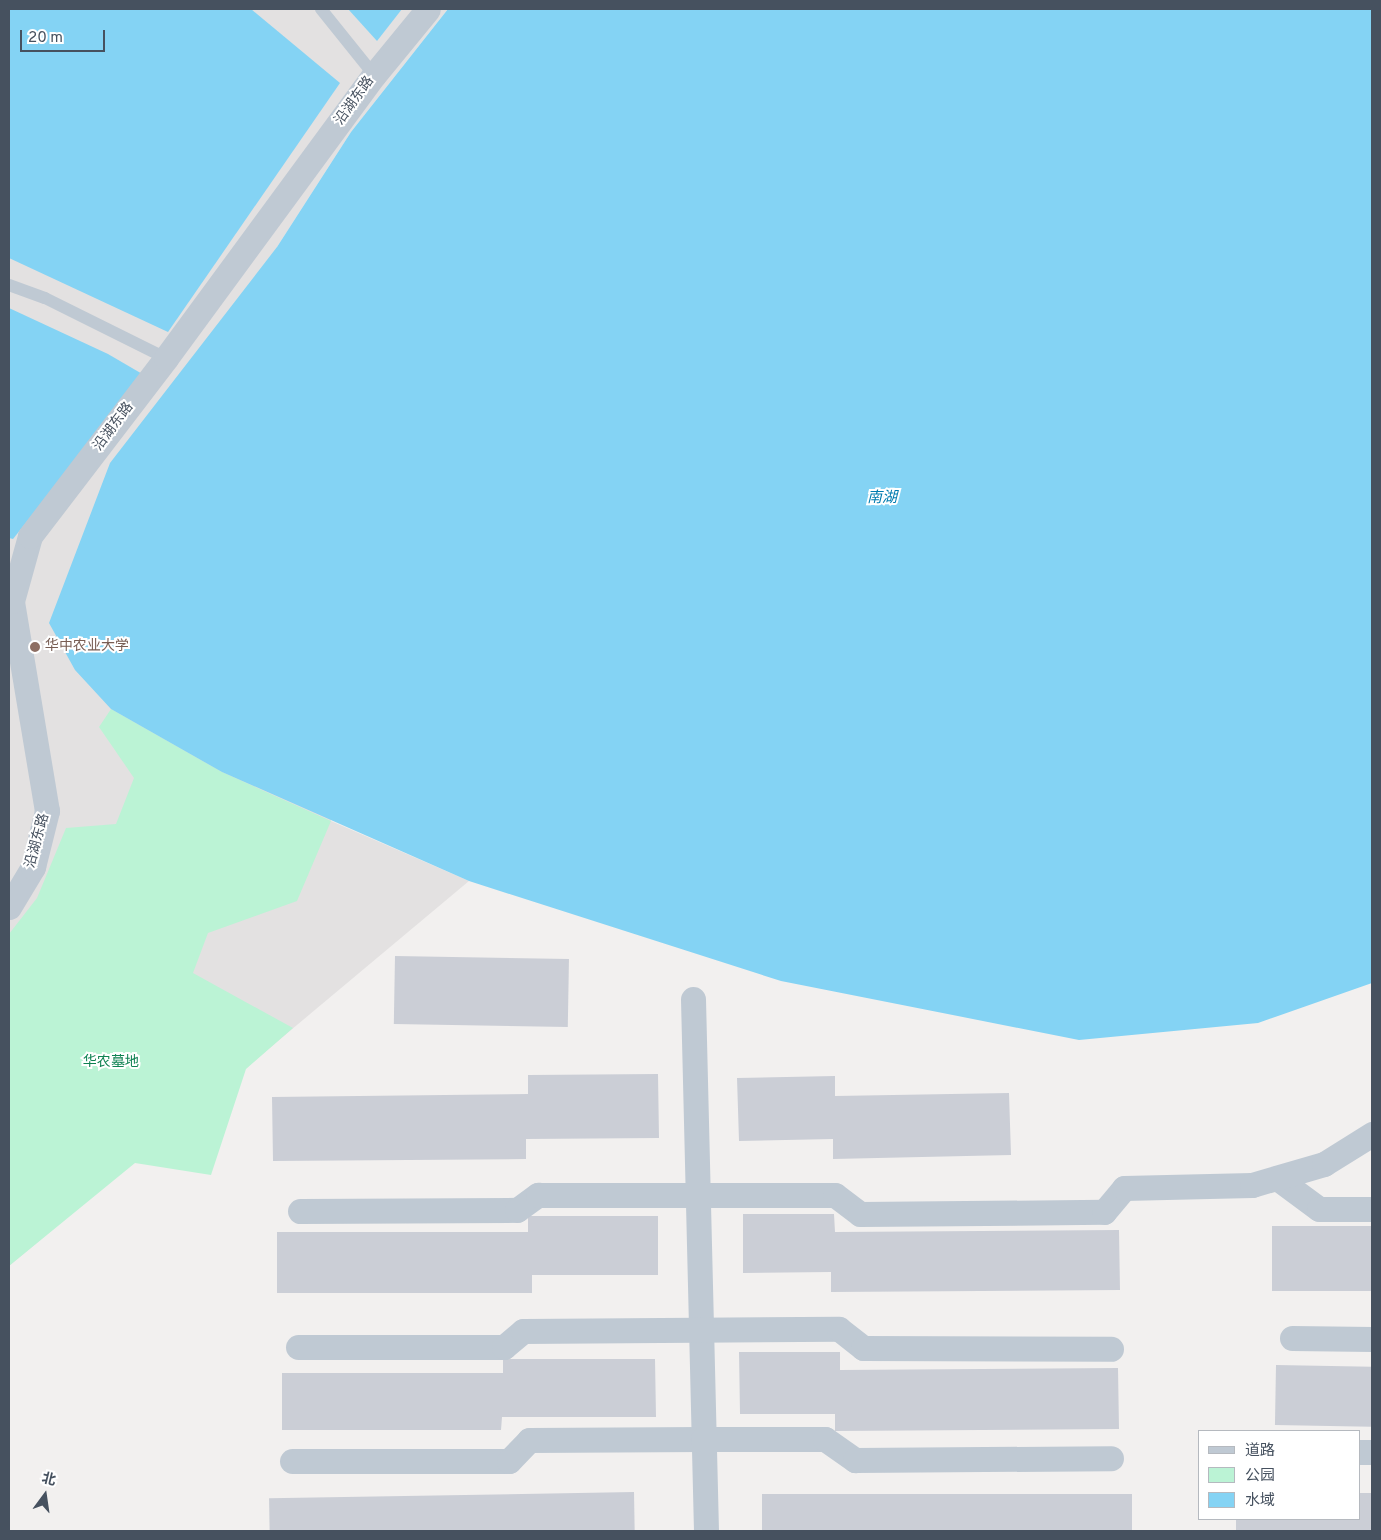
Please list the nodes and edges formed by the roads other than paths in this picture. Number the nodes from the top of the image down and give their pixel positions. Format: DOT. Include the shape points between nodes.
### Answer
graph roads {
  1 [pos="321,9"];
  2 [pos="428,9"];
  3 [pos="374,75"];
  4 [pos="9,285"];
  5 [pos="166,358"];
  6 [pos="9,907"];
  7 [pos="693,999"];
  8 [pos="1372,1134"];
  9 [pos="1278,1178"];
  10 [pos="697,1195"];
  11 [pos="1372,1209"];
  12 [pos="300,1210"];
  13 [pos="700,1330"];
  14 [pos="1292,1338"];
  15 [pos="1372,1339"];
  16 [pos="298,1347"];
  17 [pos="1112,1349"];
  18 [pos="703,1439"];
  19 [pos="1111,1458"];
  20 [pos="292,1461"];
  21 [pos="706,1531"];
  1 -- 3 [label="lane"];
  2 -- 3 [label="street, 沿湖东路"];
  3 -- 5 [label="street, 沿湖东路"];
  4 -- 5 [label="lane" via="45,298"];
  5 -- 6 [label="street, 沿湖东路" via="30,536 12,601 47,811 33,867"];
  7 -- 10 [label="street"];
  8 -- 9 [label="street" via="1324,1164"];
  9 -- 10 [label="street" via="1252,1186 1124,1188 1104,1212 860,1214 835,1195"];
  9 -- 11 [label="street" via="1319,1209"];
  10 -- 12 [label="street" via="538,1195 518,1210"];
  10 -- 13 [label="street"];
  13 -- 16 [label="street" via="523,1331 504,1347"];
  13 -- 17 [label="street" via="840,1329 863,1348"];
  13 -- 18 [label="street"];
  14 -- 15 [label="street"];
  18 -- 19 [label="street" via="824,1439 855,1460"];
  18 -- 20 [label="street" via="529,1440 509,1461"];
  18 -- 21 [label="street"];
}
